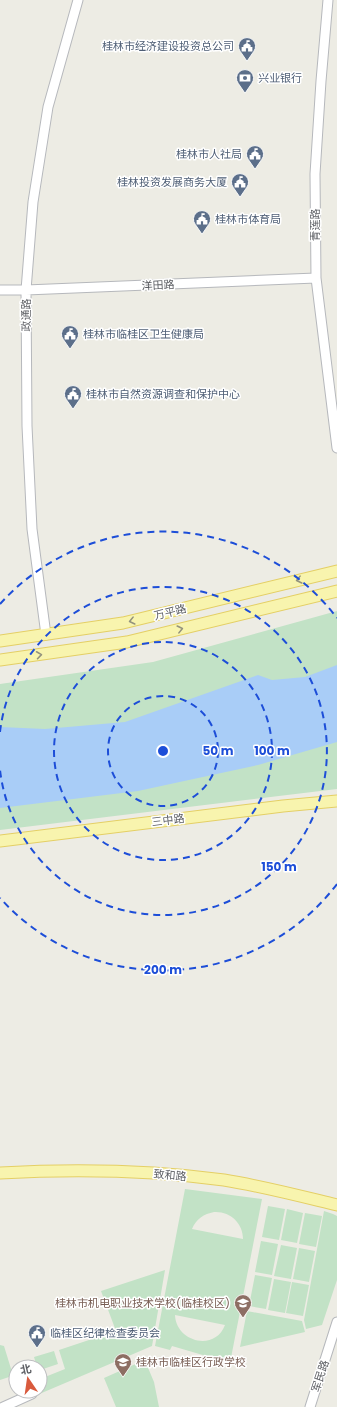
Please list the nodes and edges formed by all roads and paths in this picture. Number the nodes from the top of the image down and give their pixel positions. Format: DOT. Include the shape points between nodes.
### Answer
graph roads {
  1 [pos="78,0"];
  2 [pos="328,0"];
  3 [pos="316,278"];
  4 [pos="0,290"];
  5 [pos="26,290"];
  6 [pos="337,448"];
  7 [pos="337,571"];
  8 [pos="337,591"];
  9 [pos="46,635"];
  10 [pos="0,641"];
  11 [pos="0,660"];
  12 [pos="337,801"];
  13 [pos="0,841"];
  14 [pos="0,1173"];
  15 [pos="337,1205"];
  16 [pos="337,1322"];
  17 [pos="337,1339"];
  18 [pos="21,1399"];
  19 [pos="3,1407"];
  20 [pos="310,1407"];
  21 [pos="314,1407"];
  1 -- 5 [label="street, 政通路" via="48,107 33,202"];
  2 -- 3 [label="street, 青莲路" via="315,174"];
  3 -- 5 [label="street, 洋田路"];
  3 -- 6 [label="street, 青莲路"];
  4 -- 5 [label="street, 洋田路"];
  5 -- 9 [label="street, 政通路" via="27,426 32,521"];
  7 -- 9 [label="main road, 万平路, one-way" via="123,623"];
  11 -- 8 [label="main road, 万平路, one-way" via="127,642"];
  9 -- 10 [label="main road, 万平路"];
  12 -- 13 [label="main road, 三中路"];
  14 -- 15 [label="main road, 致和路" via="107,1170 171,1174 224,1180"];
  16 -- 20 [label="street, 军民路"];
  17 -- 21 [label="street, 军民路"];
  18 -- 19 [label="street"];
}
